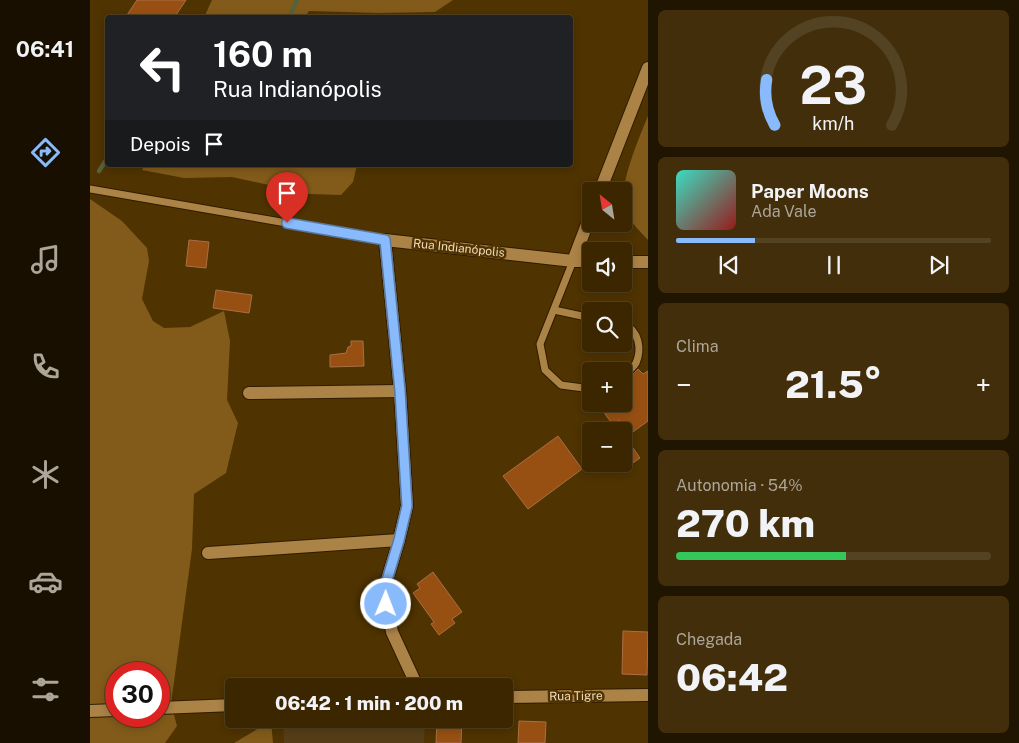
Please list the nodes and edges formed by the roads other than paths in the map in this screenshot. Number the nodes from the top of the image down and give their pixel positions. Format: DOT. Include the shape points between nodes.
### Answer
graph roads {
  1 [pos="648,68"];
  2 [pos="604,182"];
  3 [pos="90,189"];
  4 [pos="584,232"];
  5 [pos="385,240"];
  6 [pos="573,261"];
  7 [pos="582,261"];
  8 [pos="632,262"];
  9 [pos="648,262"];
  10 [pos="554,310"];
  11 [pos="582,316"];
  12 [pos="632,330"];
  13 [pos="632,368"];
  14 [pos="582,387"];
  15 [pos="400,391"];
  16 [pos="249,393"];
  17 [pos="399,540"];
  18 [pos="208,553"];
  19 [pos="413,678"];
  20 [pos="648,696"];
  21 [pos="513,697"];
  22 [pos="225,705"];
  23 [pos="170,708"];
  24 [pos="105,710"];
  25 [pos="90,711"];
  1 -- 2 [label="street"];
  3 -- 5 [label="lane, Rua Indianópolis"];
  4 -- 6 [label="street"];
  5 -- 6 [label="street, Rua Indianópolis"];
  5 -- 15 [label="street"];
  6 -- 7 [label="street, Rua Indianópolis"];
  6 -- 10 [label="lane"];
  8 -- 9 [label="street"];
  10 -- 11 [label="lane"];
  10 -- 14 [label="lane" via="540,344 545,370 561,385"];
  12 -- 13 [label="lane" via="640,349"];
  15 -- 16 [label="street"];
  15 -- 17 [label="street" via="407,506"];
  17 -- 18 [label="street"];
  17 -- 19 [label="street" via="384,590 392,632"];
  20 -- 21 [label="street, Rua Tigre"];
  22 -- 23 [label="street"];
  24 -- 25 [label="street"];
}
